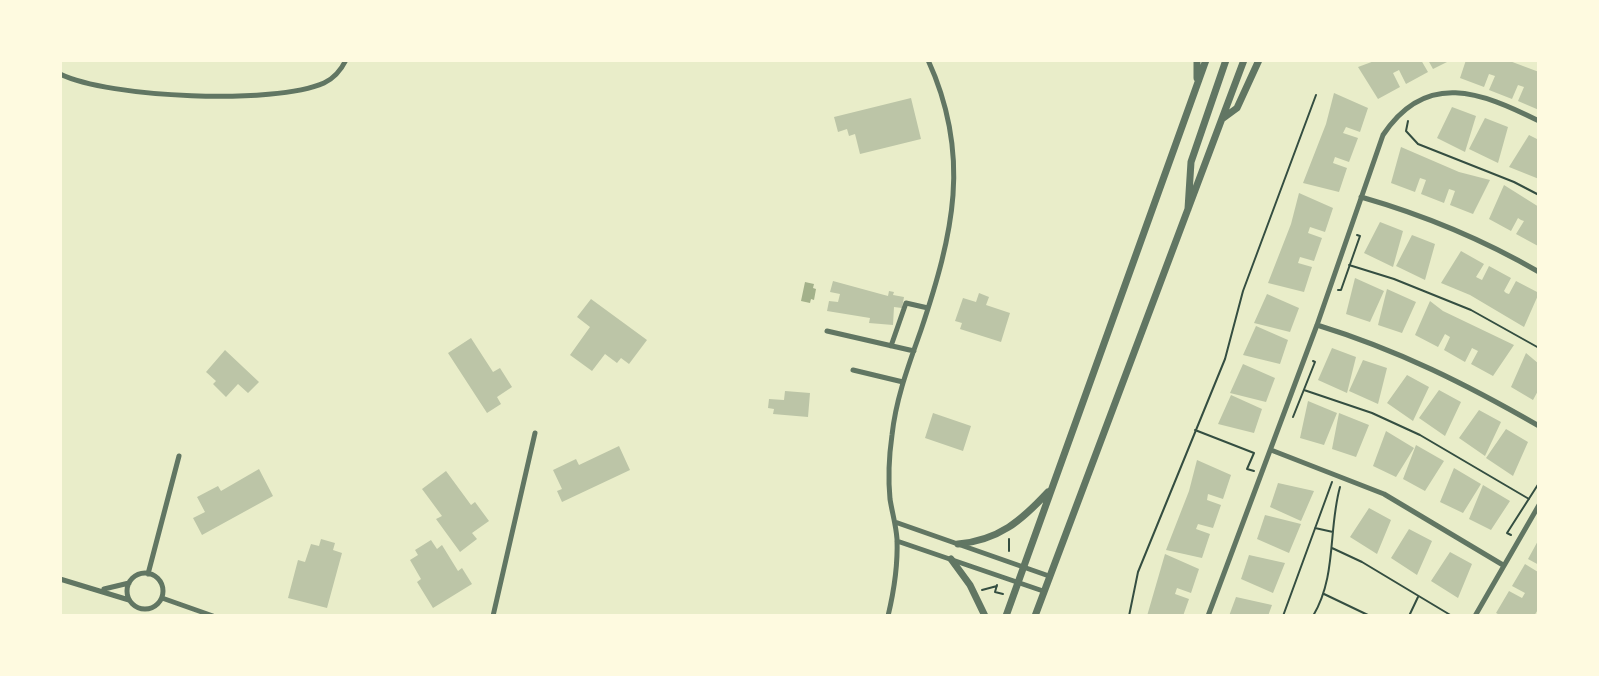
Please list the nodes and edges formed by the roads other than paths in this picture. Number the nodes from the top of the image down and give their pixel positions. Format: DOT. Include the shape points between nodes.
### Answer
graph roads {
  1 [pos="346,60"];
  2 [pos="928,60"];
  3 [pos="1197,60"];
  4 [pos="1206,60"];
  5 [pos="1226,60"];
  6 [pos="1244,60"];
  7 [pos="1259,60"];
  8 [pos="60,74"];
  9 [pos="1197,86"];
  10 [pos="1222,119"];
  11 [pos="1539,121"];
  12 [pos="1361,197"];
  13 [pos="1188,211"];
  14 [pos="1539,272"];
  15 [pos="928,308"];
  16 [pos="1317,325"];
  17 [pos="827,331"];
  18 [pos="891,346"];
  19 [pos="914,351"];
  20 [pos="853,370"];
  21 [pos="903,381"];
  22 [pos="1539,426"];
  23 [pos="535,433"];
  24 [pos="1270,450"];
  25 [pos="179,456"];
  26 [pos="1050,490"];
  27 [pos="1539,505"];
  28 [pos="896,522"];
  29 [pos="897,541"];
  30 [pos="958,544"];
  31 [pos="951,559"];
  32 [pos="1503,565"];
  33 [pos="1024,567"];
  34 [pos="148,574"];
  35 [pos="1049,576"];
  36 [pos="60,579"];
  37 [pos="129,583"];
  38 [pos="1018,583"];
  39 [pos="100,589"];
  40 [pos="1043,591"];
  41 [pos="162,598"];
  42 [pos="129,600"];
  43 [pos="213,616"];
  44 [pos="494,616"];
  45 [pos="888,616"];
  46 [pos="985,616"];
  47 [pos="1006,616"];
  48 [pos="1035,616"];
  49 [pos="1208,616"];
  50 [pos="1475,616"];
  1 -- 8 [label="street" via="335,76 319,85 236,98 100,87"];
  2 -- 15 [label="street" via="947,114 956,175 948,240"];
  3 -- 9 [label="street"];
  4 -- 9 [label="street"];
  5 -- 13 [label="street" via="1191,162"];
  6 -- 10 [label="street"];
  7 -- 10 [label="street" via="1237,108"];
  9 -- 26 [label="street"];
  10 -- 13 [label="street"];
  11 -- 12 [label="street" via="1473,93 1427,97 1402,111 1383,135"];
  12 -- 14 [label="street" via="1442,224"];
  12 -- 16 [label="street"];
  13 -- 35 [label="street"];
  15 -- 18 [label="street" via="908,303 904,306"];
  15 -- 19 [label="street"];
  16 -- 22 [label="street" via="1427,365"];
  16 -- 24 [label="street"];
  17 -- 18 [label="street"];
  18 -- 19 [label="street"];
  19 -- 21 [label="street"];
  20 -- 21 [label="street"];
  21 -- 28 [label="street" via="890,457 890,501"];
  23 -- 44 [label="street"];
  24 -- 32 [label="street" via="1343,476 1424,516"];
  24 -- 49 [label="street"];
  25 -- 34 [label="street"];
  26 -- 30 [label="street" via="1007,531"];
  26 -- 33 [label="street"];
  27 -- 32 [label="street"];
  28 -- 29 [label="street"];
  28 -- 30 [label="street"];
  29 -- 31 [label="street"];
  29 -- 45 [label="street"];
  30 -- 33 [label="street"];
  31 -- 38 [label="street"];
  31 -- 46 [label="street"];
  32 -- 50 [label="street"];
  33 -- 35 [label="street"];
  33 -- 38 [label="street"];
  34 -- 37 [label="street" via="135,576"];
  34 -- 41 [label="street" via="161,582"];
  35 -- 40 [label="street"];
  36 -- 39 [label="street"];
  37 -- 39 [label="street"];
  37 -- 42 [label="street"];
  38 -- 40 [label="street"];
  38 -- 47 [label="street"];
  39 -- 42 [label="street"];
  40 -- 48 [label="street"];
  41 -- 42 [label="street" via="156,606 146,609"];
  41 -- 43 [label="street"];
}
